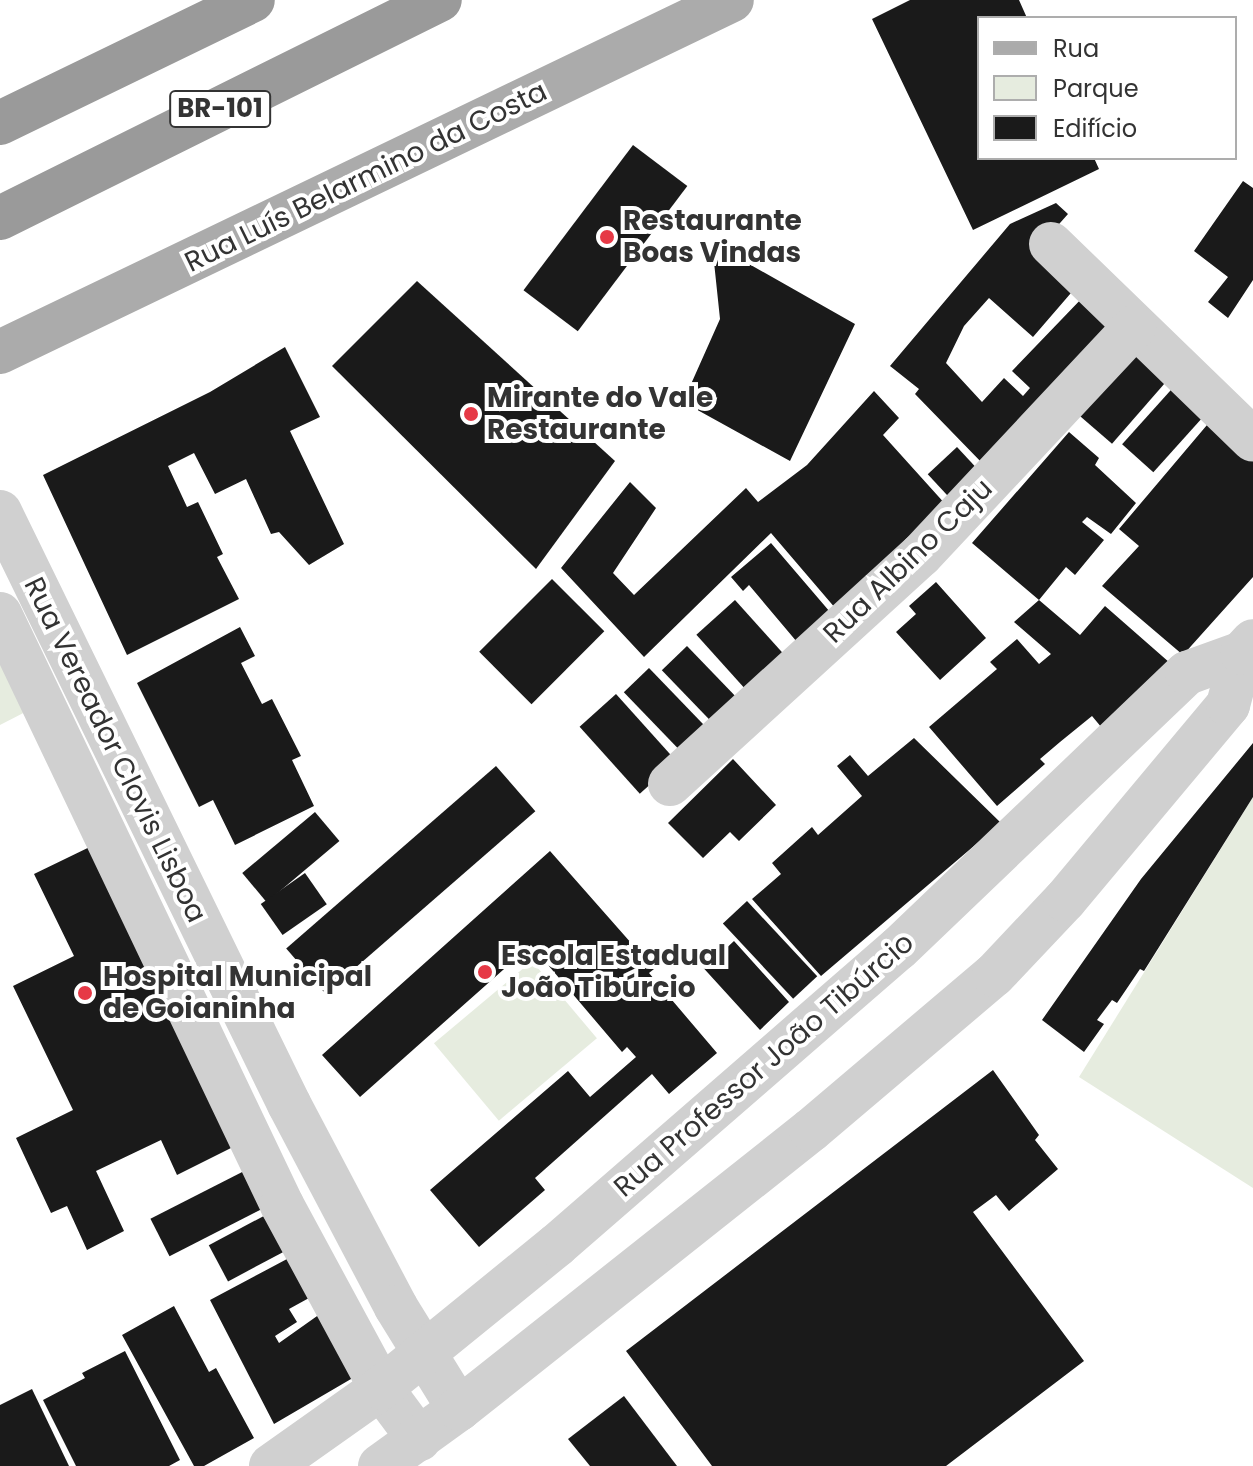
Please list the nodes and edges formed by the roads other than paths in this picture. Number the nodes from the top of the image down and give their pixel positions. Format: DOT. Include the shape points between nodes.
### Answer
graph roads {
  1 [pos="253,0"];
  2 [pos="440,0"];
  3 [pos="732,0"];
  4 [pos="0,123"];
  5 [pos="0,218"];
  6 [pos="1051,244"];
  7 [pos="1135,326"];
  8 [pos="0,352"];
  9 [pos="1253,440"];
  10 [pos="0,512"];
  11 [pos="0,614"];
  12 [pos="1248,647"];
  13 [pos="670,784"];
  14 [pos="141,805"];
  15 [pos="103,826"];
  16 [pos="242,1011"];
  17 [pos="198,1032"];
  18 [pos="424,1354"];
  19 [pos="381,1388"];
  20 [pos="459,1409"];
  21 [pos="419,1439"];
  22 [pos="271,1466"];
  23 [pos="380,1466"];
  1 -- 4 [label="highway, BR-101"];
  2 -- 5 [label="highway, BR-101"];
  3 -- 8 [label="main road, Rua Luís Belarmino da Costa"];
  6 -- 7 [label="street"];
  7 -- 9 [label="street"];
  7 -- 13 [label="street, Rua Albino Caju" via="921,555"];
  10 -- 14 [label="street, Rua Vereador Clovis Lisboa"];
  11 -- 15 [label="street, Rua Vereador Clovis Lisboa"];
  12 -- 18 [label="street, Rua Professor João Tibúrcio" via="1187,673 899,948"];
  12 -- 20 [label="street, Rua Professor João Tibúrcio" via="1228,705 1093,868 994,975 811,1130"];
  14 -- 15 [label="street"];
  14 -- 16 [label="street, Rua Vereador Clovis Lisboa"];
  15 -- 17 [label="street, Rua Vereador Clovis Lisboa"];
  16 -- 17 [label="street"];
  16 -- 18 [label="street, Rua Vereador Clovis Lisboa"];
  17 -- 19 [label="street, Rua Vereador Clovis Lisboa" via="282,1205"];
  18 -- 19 [label="street, Rua Professor João Tibúrcio"];
  18 -- 20 [label="street, Rua Vereador Clovis Lisboa"];
  19 -- 21 [label="street, Rua Vereador Clovis Lisboa"];
  19 -- 22 [label="street, Rua Professor João Tibúrcio"];
  20 -- 21 [label="street, Rua Professor João Tibúrcio"];
  21 -- 23 [label="street, Rua Professor João Tibúrcio"];
}
